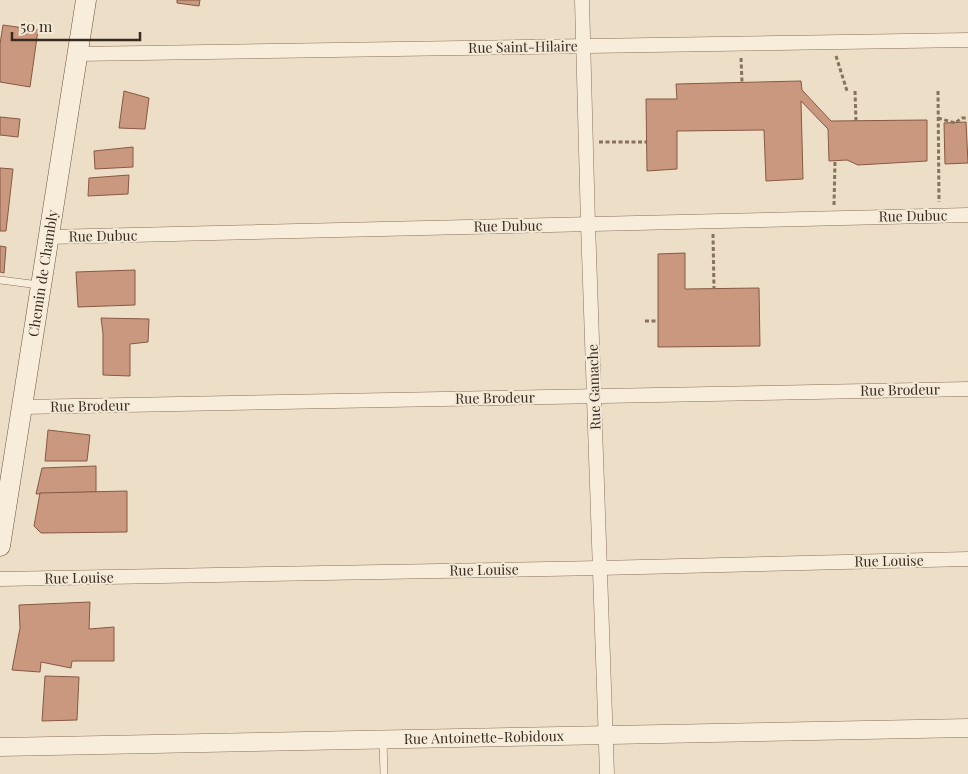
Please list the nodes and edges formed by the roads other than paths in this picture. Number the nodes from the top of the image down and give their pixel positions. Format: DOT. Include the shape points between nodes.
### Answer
graph roads {
  1 [pos="86,0"];
  2 [pos="582,0"];
  3 [pos="968,40"];
  4 [pos="583,46"];
  5 [pos="78,54"];
  6 [pos="968,215"];
  7 [pos="588,224"];
  8 [pos="48,237"];
  9 [pos="0,280"];
  10 [pos="41,286"];
  11 [pos="968,389"];
  12 [pos="594,396"];
  13 [pos="22,407"];
  14 [pos="5,482"];
  15 [pos="0,546"];
  16 [pos="968,559"];
  17 [pos="600,568"];
  18 [pos="0,579"];
  19 [pos="968,728"];
  20 [pos="606,736"];
  21 [pos="383,740"];
  22 [pos="0,747"];
  23 [pos="384,774"];
  24 [pos="607,774"];
  1 -- 5 [label="main road, Chemin de Chambly"];
  2 -- 4 [label="street, Rue Gamache"];
  3 -- 4 [label="street, Rue Saint-Hilaire"];
  4 -- 5 [label="street, Rue Saint-Hilaire"];
  4 -- 7 [label="street, Rue Gamache"];
  5 -- 8 [label="main road, Chemin de Chambly"];
  6 -- 7 [label="street, Rue Dubuc"];
  7 -- 8 [label="street, Rue Dubuc"];
  7 -- 12 [label="street, Rue Gamache"];
  8 -- 10 [label="main road, Chemin de Chambly"];
  9 -- 10 [label="lane"];
  10 -- 13 [label="main road, Chemin de Chambly"];
  11 -- 12 [label="street, Rue Brodeur"];
  12 -- 13 [label="street, Rue Brodeur"];
  12 -- 17 [label="street, Rue Gamache"];
  13 -- 14 [label="main road, Chemin de Chambly"];
  14 -- 15 [label="main road, Chemin de Chambly"];
  16 -- 17 [label="street, Rue Louise"];
  17 -- 18 [label="street, Rue Louise"];
  17 -- 20 [label="street, Rue Gamache"];
  19 -- 20 [label="street, Rue Antoinette-Robidoux"];
  20 -- 21 [label="street, Rue Antoinette-Robidoux"];
  20 -- 24 [label="street, Rue Gamache"];
  21 -- 22 [label="street, Rue Antoinette-Robidoux"];
  21 -- 23 [label="lane"];
}
